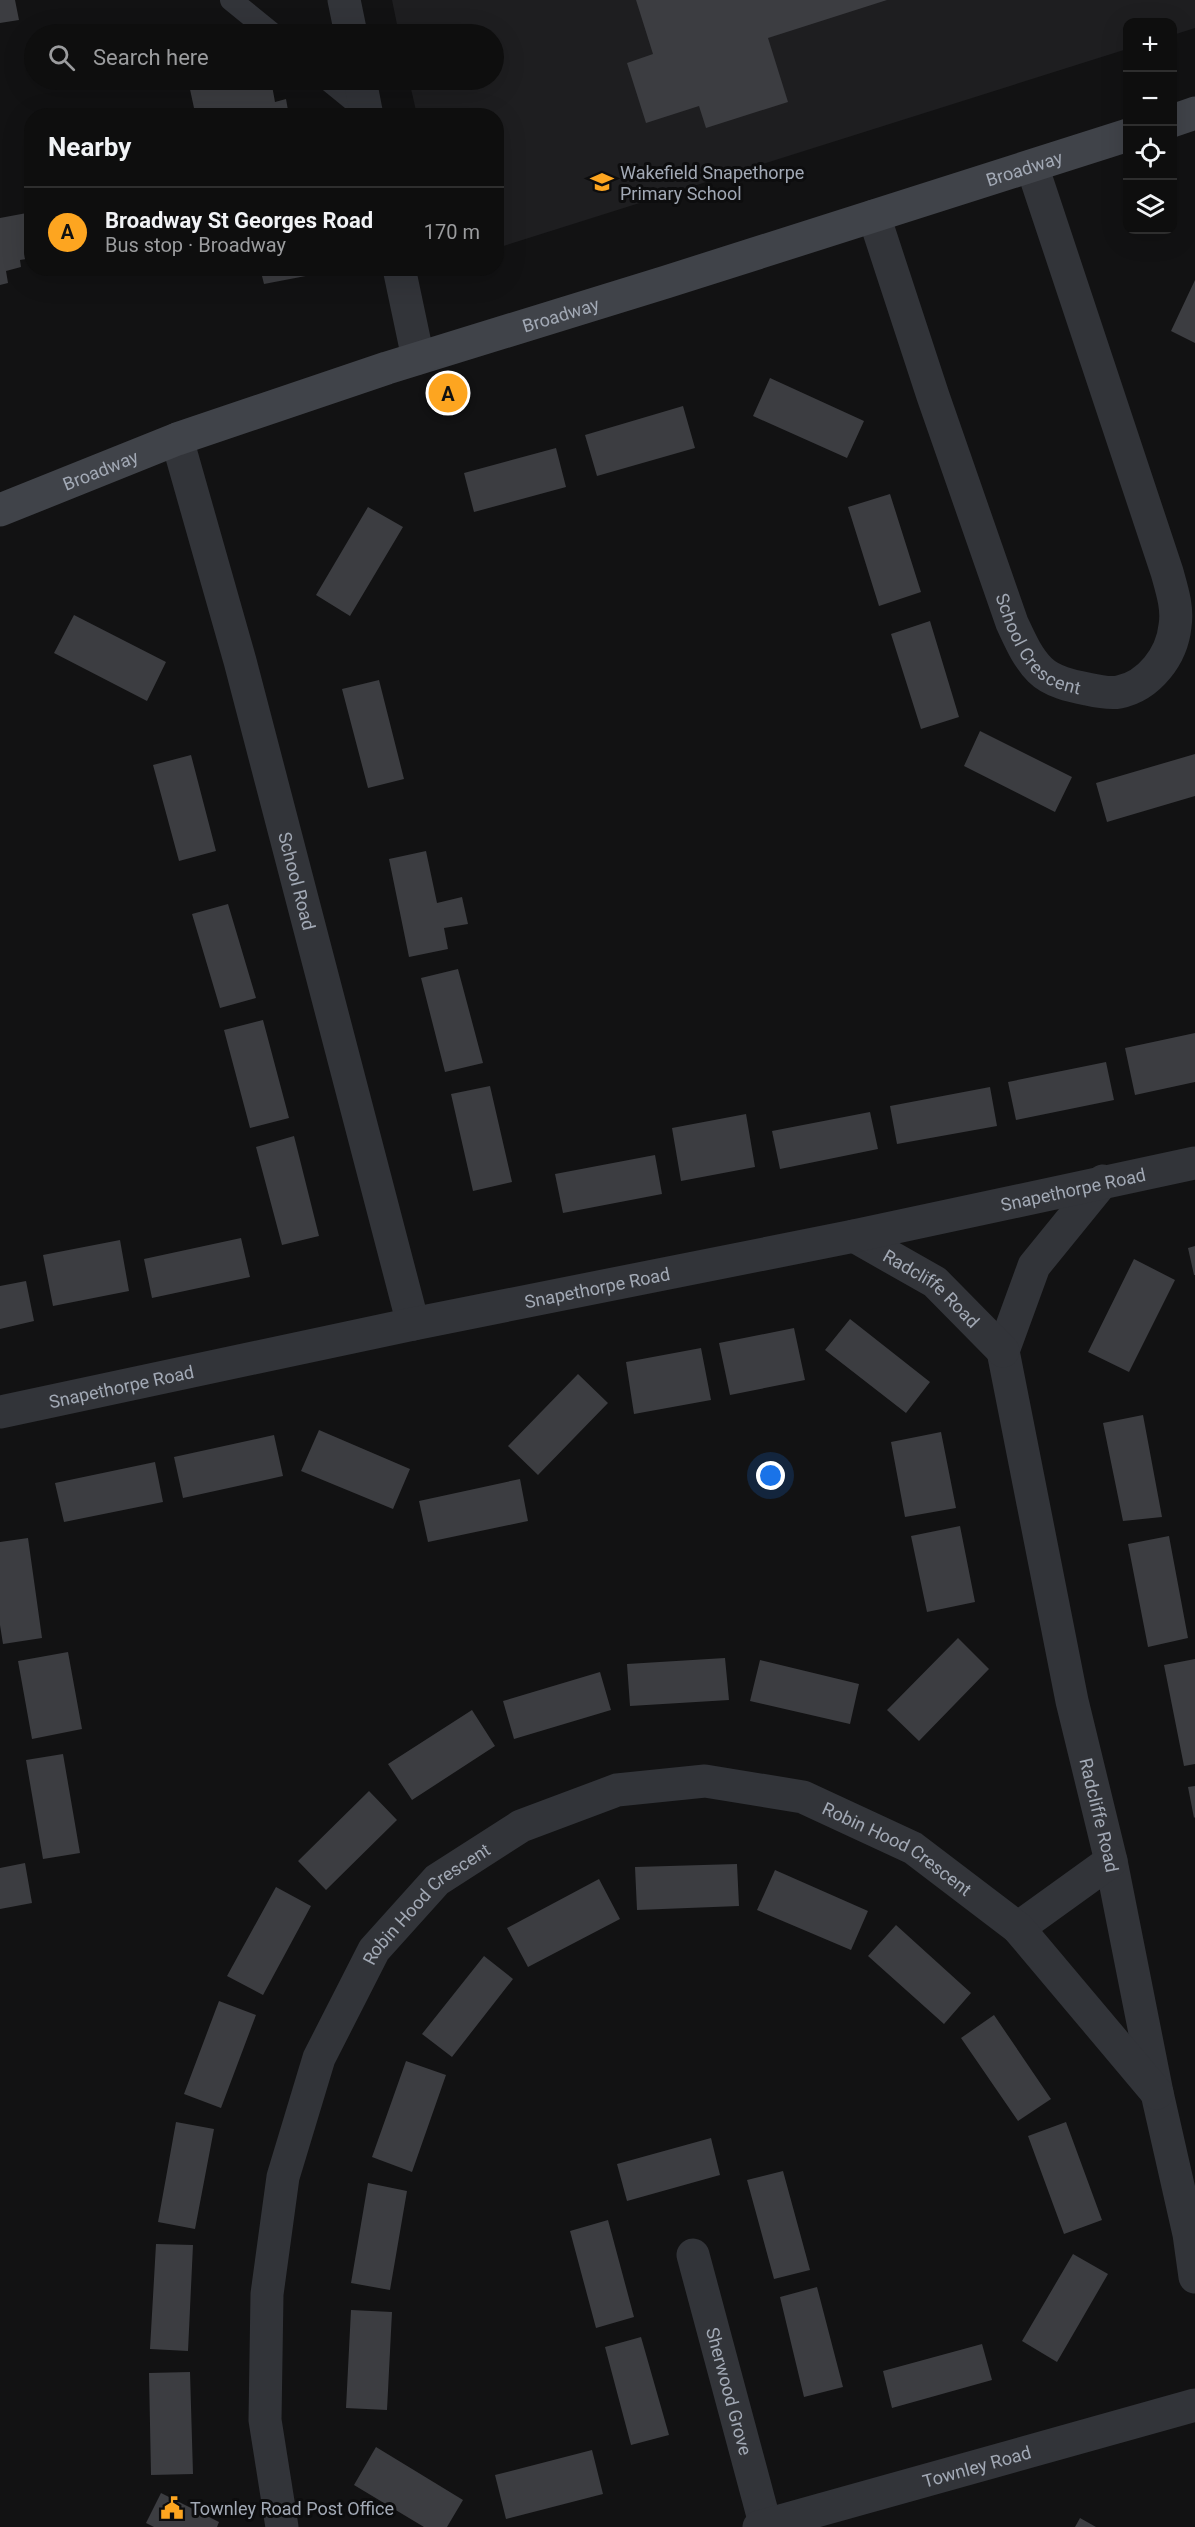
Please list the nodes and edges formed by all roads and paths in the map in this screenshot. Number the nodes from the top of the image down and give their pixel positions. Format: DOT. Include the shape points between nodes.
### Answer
graph roads {
  1 [pos="231,0"];
  2 [pos="344,0"];
  3 [pos="261,24"];
  4 [pos="349,24"];
  5 [pos="344,90"];
  6 [pos="364,102"];
  7 [pos="1195,113"];
  8 [pos="1177,120"];
  9 [pos="1123,137"];
  10 [pos="1032,166"];
  11 [pos="874,216"];
  12 [pos="401,276"];
  13 [pos="418,358"];
  14 [pos="177,439"];
  15 [pos="0,510"];
  16 [pos="1195,1163"];
  17 [pos="1103,1181"];
  18 [pos="854,1236"];
  19 [pos="413,1324"];
  20 [pos="1003,1351"];
  21 [pos="0,1412"];
  22 [pos="1111,1861"];
  23 [pos="1018,1928"];
  24 [pos="1157,2093"];
  25 [pos="693,2255"];
  26 [pos="1195,2277"];
  27 [pos="1195,2404"];
  28 [pos="763,2526"];
  29 [pos="282,2527"];
  1 -- 3 [label="lane"];
  2 -- 4 [label="street"];
  5 -- 6 [label="lane"];
  7 -- 8 [label="street"];
  9 -- 10 [label="street, Broadway"];
  10 -- 11 [label="street, Broadway"];
  10 -- 11 [label="street, School Crescent" via="1175,600 1175,627 1167,652 1149,679 1119,692 1068,685 1042,672 1025,650 974,515"];
  11 -- 13 [label="street, Broadway"];
  12 -- 13 [label="street"];
  13 -- 14 [label="street, Broadway"];
  14 -- 15 [label="street, Broadway"];
  14 -- 19 [label="street, School Road" via="240,661"];
  16 -- 17 [label="street, Snapethorpe Road"];
  17 -- 18 [label="street, Snapethorpe Road"];
  17 -- 20 [label="street" via="1034,1266"];
  18 -- 19 [label="street, Snapethorpe Road"];
  18 -- 20 [label="street, Radcliffe Road" via="935,1282"];
  19 -- 21 [label="street, Snapethorpe Road"];
  20 -- 22 [label="street, Radcliffe Road" via="1072,1701"];
  22 -- 23 [label="street"];
  22 -- 24 [label="street, Radcliffe Road"];
  23 -- 24 [label="street, Robin Hood Crescent"];
  23 -- 29 [label="street, Robin Hood Crescent" via="913,1848 803,1797 705,1781 617,1790 521,1826 437,1880 374,1950 319,2058 283,2177 267,2294 265,2420"];
  24 -- 26 [label="street, Radcliffe Road"];
  25 -- 28 [label="street, Sherwood Grove"];
  27 -- 28 [label="street, Townley Road"];
}
